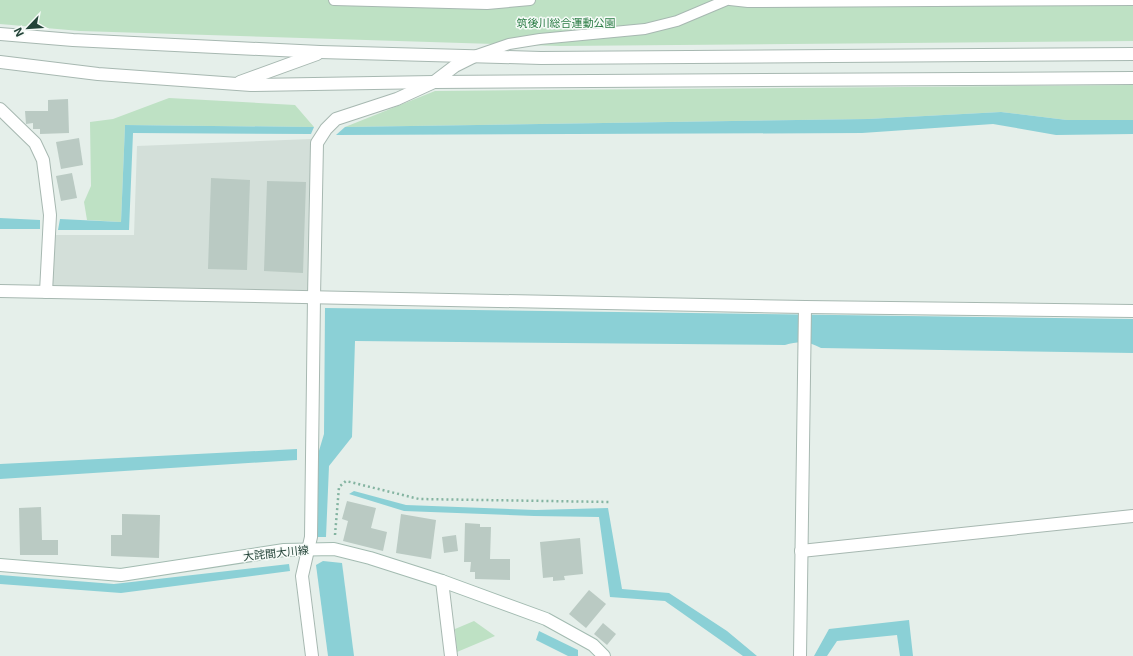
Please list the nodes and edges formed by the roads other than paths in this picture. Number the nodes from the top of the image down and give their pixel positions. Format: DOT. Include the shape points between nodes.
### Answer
graph roads {
  1 [pos="334,0"];
  2 [pos="530,0"];
  3 [pos="728,0"];
  4 [pos="1133,0"];
  5 [pos="965,1"];
  6 [pos="0,34"];
  7 [pos="320,52"];
  8 [pos="1133,54"];
  9 [pos="475,56"];
  10 [pos="0,62"];
  11 [pos="1133,78"];
  12 [pos="434,82"];
  13 [pos="237,84"];
  14 [pos="0,109"];
  15 [pos="0,291"];
  16 [pos="46,292"];
  17 [pos="314,297"];
  18 [pos="805,307"];
  19 [pos="1133,311"];
  20 [pos="1133,516"];
  21 [pos="308,549"];
  22 [pos="802,551"];
  23 [pos="0,565"];
  24 [pos="442,581"];
  25 [pos="312,656"];
  26 [pos="451,656"];
  27 [pos="604,656"];
  28 [pos="800,656"];
  1 -- 2 [label="lane" via="487,4"];
  3 -- 5 [label="lane"];
  3 -- 9 [label="lane" via="677,21 645,29 540,39 509,44"];
  4 -- 5 [label="lane"];
  6 -- 7 [label="street"];
  7 -- 9 [label="street"];
  7 -- 13 [label="street"];
  8 -- 9 [label="street" via="549,58"];
  9 -- 12 [label="street" via="455,66"];
  10 -- 13 [label="street" via="98,74"];
  11 -- 12 [label="street"];
  12 -- 13 [label="street"];
  12 -- 17 [label="street" via="397,99 336,119 317,143"];
  14 -- 16 [label="street" via="35,143 43,160 50,215"];
  15 -- 16 [label="street"];
  16 -- 17 [label="street"];
  17 -- 18 [label="street"];
  17 -- 21 [label="street" via="311,537"];
  18 -- 19 [label="street"];
  18 -- 22 [label="street"];
  20 -- 22 [label="street"];
  21 -- 23 [label="street, 大詫間大川線" via="284,550 121,575"];
  21 -- 24 [label="street, 大詫間大川線" via="334,549"];
  21 -- 25 [label="street" via="302,576"];
  22 -- 28 [label="street"];
  24 -- 26 [label="street"];
  24 -- 27 [label="street, 大詫間大川線" via="546,619 593,645"];
}
